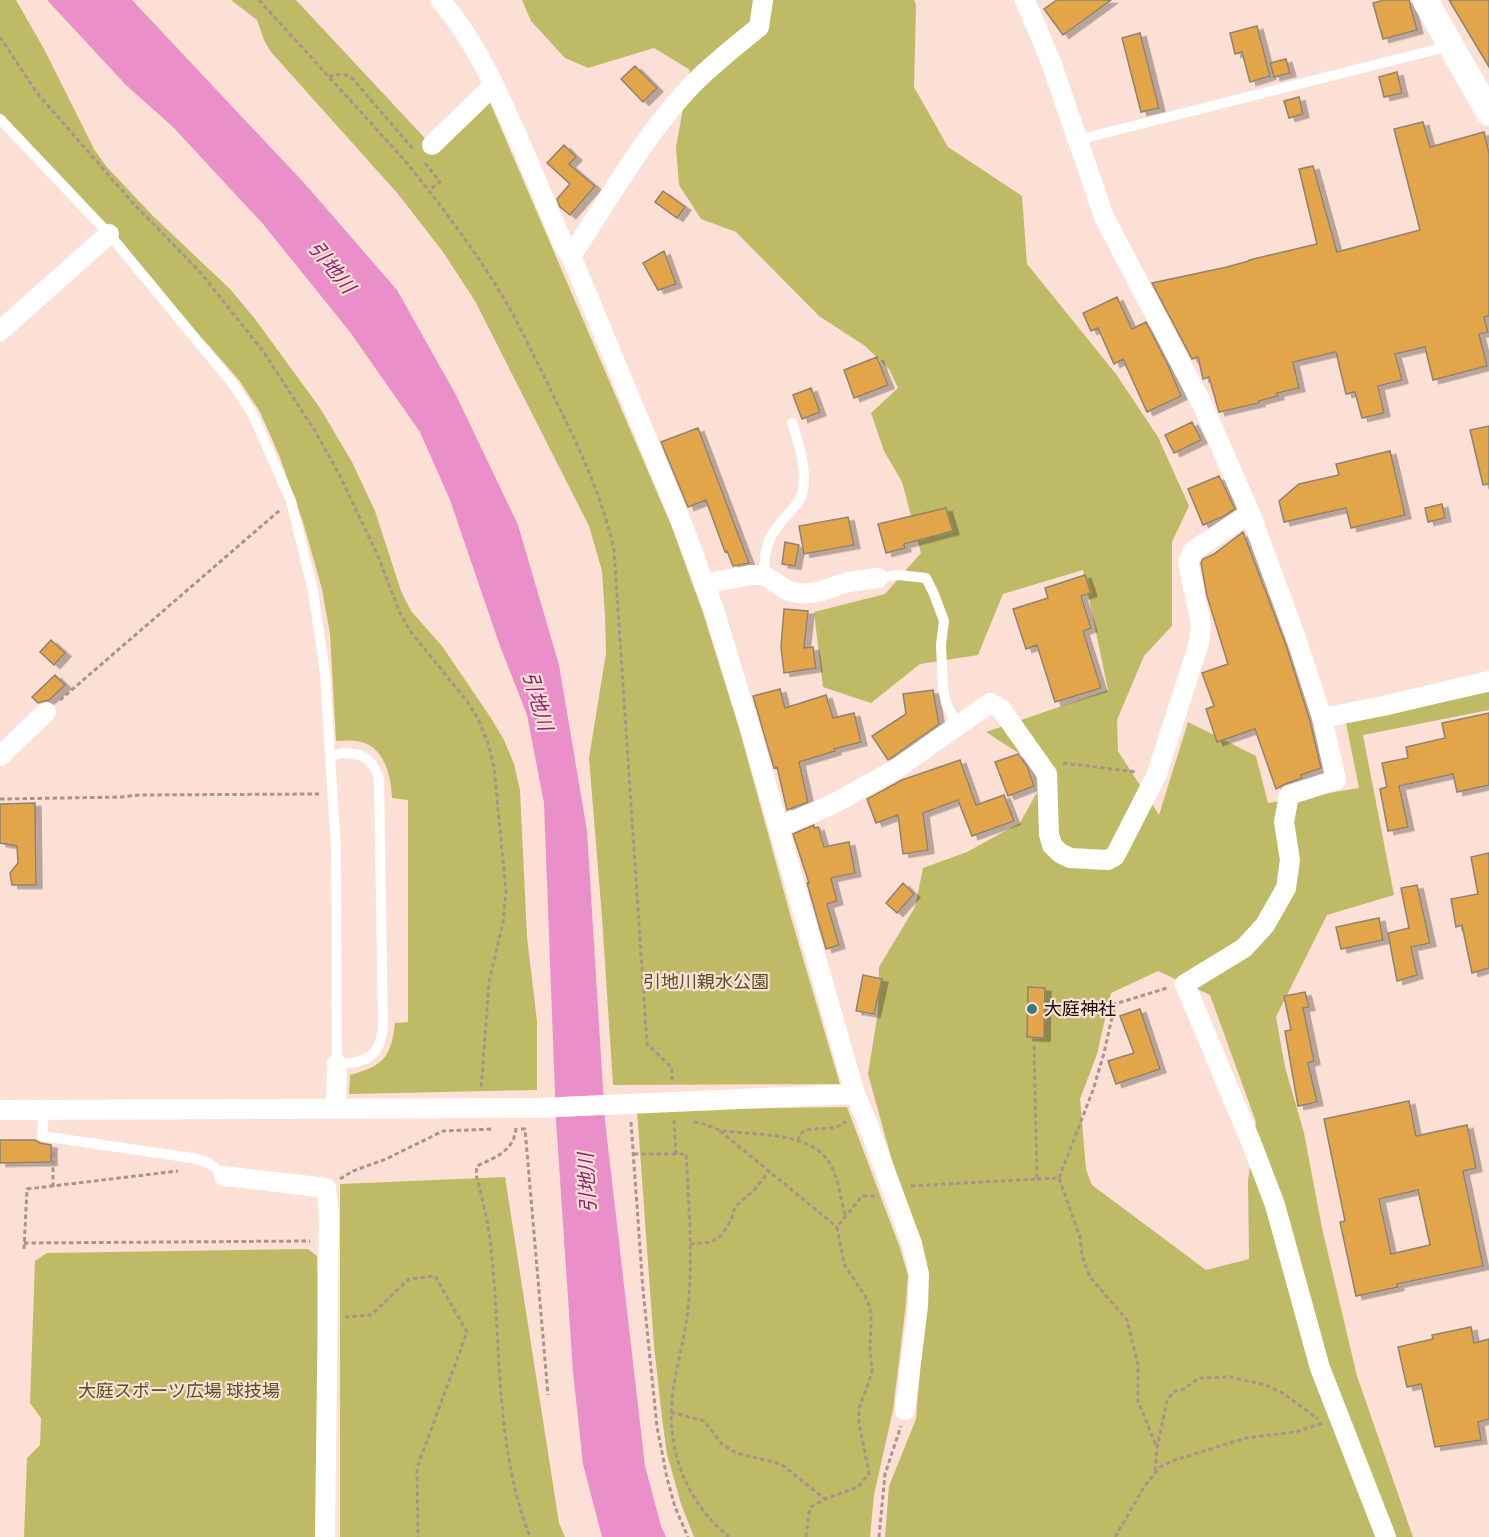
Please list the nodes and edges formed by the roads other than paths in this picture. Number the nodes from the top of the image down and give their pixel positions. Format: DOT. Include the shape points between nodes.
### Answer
graph roads {
  1 [pos="440,0"];
  2 [pos="763,0"];
  3 [pos="1024,0"];
  4 [pos="1425,0"];
  5 [pos="1450,46"];
  6 [pos="494,85"];
  7 [pos="1489,113"];
  8 [pos="0,119"];
  9 [pos="1077,140"];
  10 [pos="432,145"];
  11 [pos="109,234"];
  12 [pos="571,256"];
  13 [pos="0,332"];
  14 [pos="792,423"];
  15 [pos="1250,513"];
  16 [pos="764,575"];
  17 [pos="878,578"];
  18 [pos="704,584"];
  19 [pos="1489,681"];
  20 [pos="46,712"];
  21 [pos="1322,718"];
  22 [pos="957,726"];
  23 [pos="0,756"];
  24 [pos="330,756"];
  25 [pos="778,827"];
  26 [pos="337,1064"];
  27 [pos="850,1094"];
  28 [pos="336,1108"];
  29 [pos="0,1110"];
  30 [pos="44,1110"];
  31 [pos="224,1176"];
  32 [pos="905,1410"];
  33 [pos="325,1537"];
  34 [pos="1386,1537"];
  1 -- 6 [label="street" via="478,53"];
  2 -- 12 [label="street" via="759,27 675,104"];
  3 -- 9 [label="street" via="1051,62"];
  4 -- 5 [label="street"];
  5 -- 7 [label="street"];
  5 -- 9 [label="lane"];
  6 -- 10 [label="street"];
  6 -- 12 [label="street"];
  8 -- 11 [label="lane"];
  9 -- 15 [label="street" via="1104,217 1203,406"];
  11 -- 13 [label="street"];
  11 -- 24 [label="lane" via="233,384 253,415 291,501 321,634"];
  12 -- 18 [label="street"];
  14 -- 16 [label="lane" via="800,450 802,494 768,540"];
  15 -- 21 [label="street"];
  15 -- 22 [label="street" via="1193,551 1188,562 1201,625 1199,643 1157,774 1115,856 1107,860 1070,858 1053,845 1049,834 1047,774 1001,709 990,703"];
  16 -- 17 [label="street" via="788,591 804,594"];
  16 -- 18 [label="street"];
  17 -- 22 [label="lane" via="926,578 944,621 943,688"];
  18 -- 25 [label="street"];
  19 -- 21 [label="street"];
  20 -- 23 [label="street"];
  21 -- 34 [label="street" via="1336,780 1289,795 1284,822 1290,860 1286,888 1250,943 1185,984 1275,1205 1320,1368"];
  22 -- 25 [label="street" via="896,769 833,804"];
  24 -- 26 [label="lane" via="336,847"];
  24 -- 26 [label="lane" via="355,753 365,757 374,765 380,790 382,1040 376,1053 363,1061"];
  25 -- 27 [label="street"];
  26 -- 28 [label="street"];
  27 -- 28 [label="street" via="536,1108"];
  27 -- 32 [label="street" via="892,1189 919,1274"];
  28 -- 30 [label="street"];
  29 -- 30 [label="street"];
  30 -- 31 [label="lane" via="42,1136 192,1158 216,1167"];
  31 -- 33 [label="street" via="326,1188 329,1213"];
}
